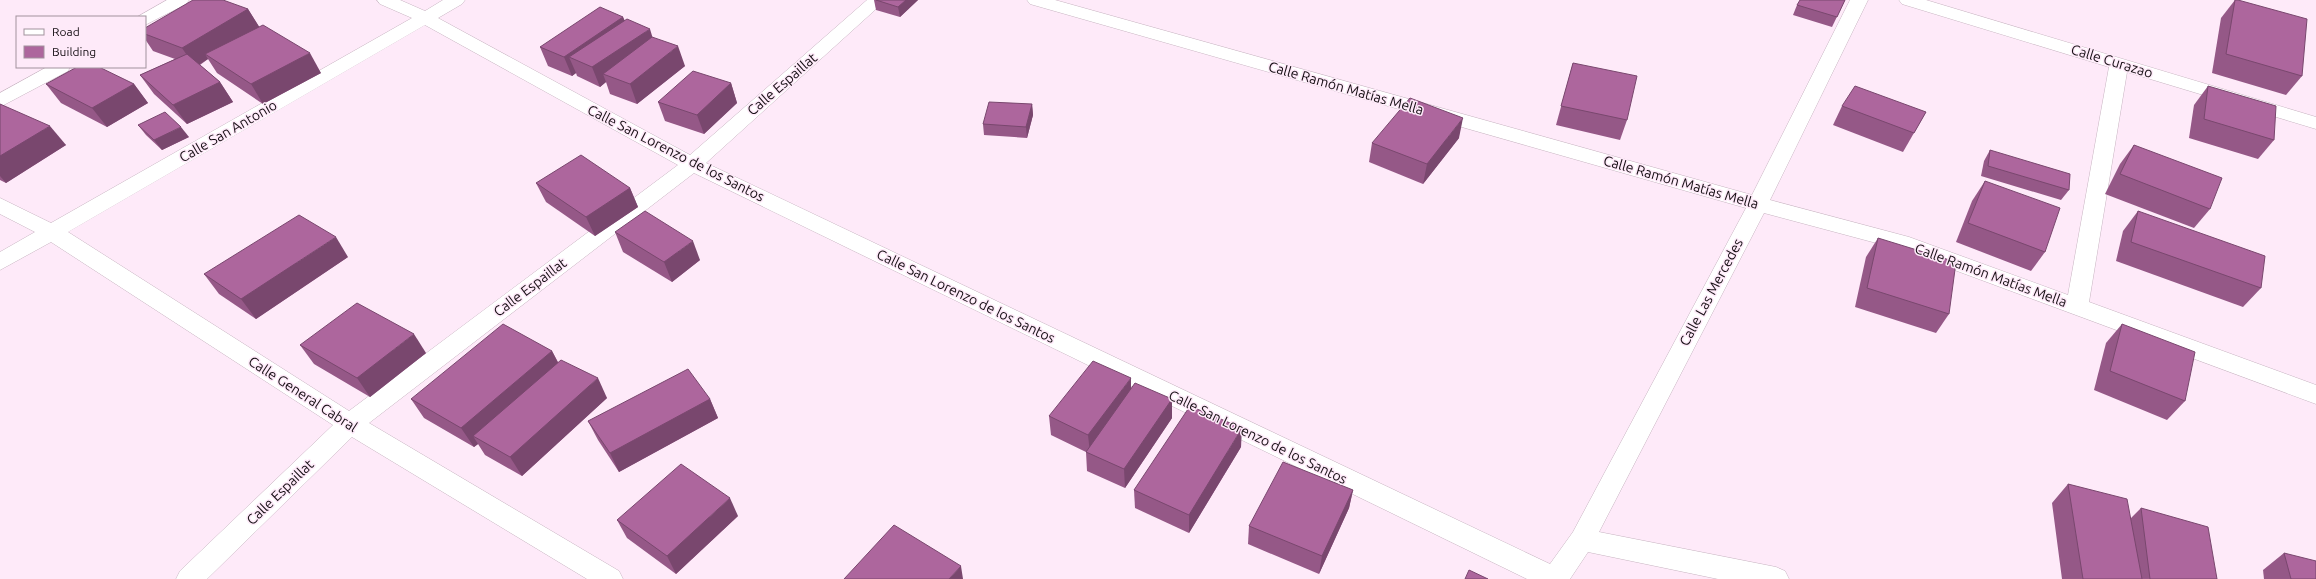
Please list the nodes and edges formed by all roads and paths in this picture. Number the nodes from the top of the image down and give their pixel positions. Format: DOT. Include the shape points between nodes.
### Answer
graph roads {
  1 [pos="180,0"];
  2 [pos="386,0"];
  3 [pos="456,0"];
  4 [pos="877,0"];
  5 [pos="1036,0"];
  6 [pos="1859,0"];
  7 [pos="1908,0"];
  8 [pos="424,17"];
  9 [pos="146,19"];
  10 [pos="2119,62"];
  11 [pos="59,68"];
  12 [pos="0,101"];
  13 [pos="2316,123"];
  14 [pos="692,164"];
  15 [pos="1758,204"];
  16 [pos="0,205"];
  17 [pos="53,233"];
  18 [pos="0,262"];
  19 [pos="2077,306"];
  20 [pos="2316,396"];
  21 [pos="350,424"];
  22 [pos="1582,540"];
  23 [pos="189,579"];
  24 [pos="610,579"];
  25 [pos="1554,579"];
  26 [pos="1776,579"];
  1 -- 9 [label="street"];
  2 -- 8 [label="street, Calle San Lorenzo de los Santos"];
  3 -- 8 [label="street, Calle San Antonio"];
  4 -- 14 [label="street, Calle Espaillat"];
  5 -- 15 [label="street, Calle Ramón Matías Mella"];
  6 -- 15 [label="street, Calle Las Mercedes"];
  7 -- 10 [label="street, Calle Curazao"];
  8 -- 14 [label="street, Calle San Lorenzo de los Santos"];
  8 -- 17 [label="street, Calle San Antonio"];
  10 -- 13 [label="street, Calle Curazao"];
  10 -- 19 [label="street"];
  11 -- 12 [label="street"];
  14 -- 21 [label="street, Calle Espaillat"];
  14 -- 25 [label="street, Calle San Lorenzo de los Santos"];
  15 -- 19 [label="street, Calle Ramón Matías Mella" via="1901,242"];
  15 -- 22 [label="street, Calle Las Mercedes"];
  16 -- 17 [label="street, Calle General Cabral"];
  17 -- 18 [label="street, Calle San Antonio"];
  17 -- 21 [label="street, Calle General Cabral"];
  19 -- 20 [label="street, Calle Ramón Matías Mella"];
  21 -- 23 [label="street, Calle Espaillat"];
  21 -- 24 [label="street, Calle General Cabral"];
  22 -- 25 [label="street, Calle Las Mercedes"];
  22 -- 26 [label="street"];
}
